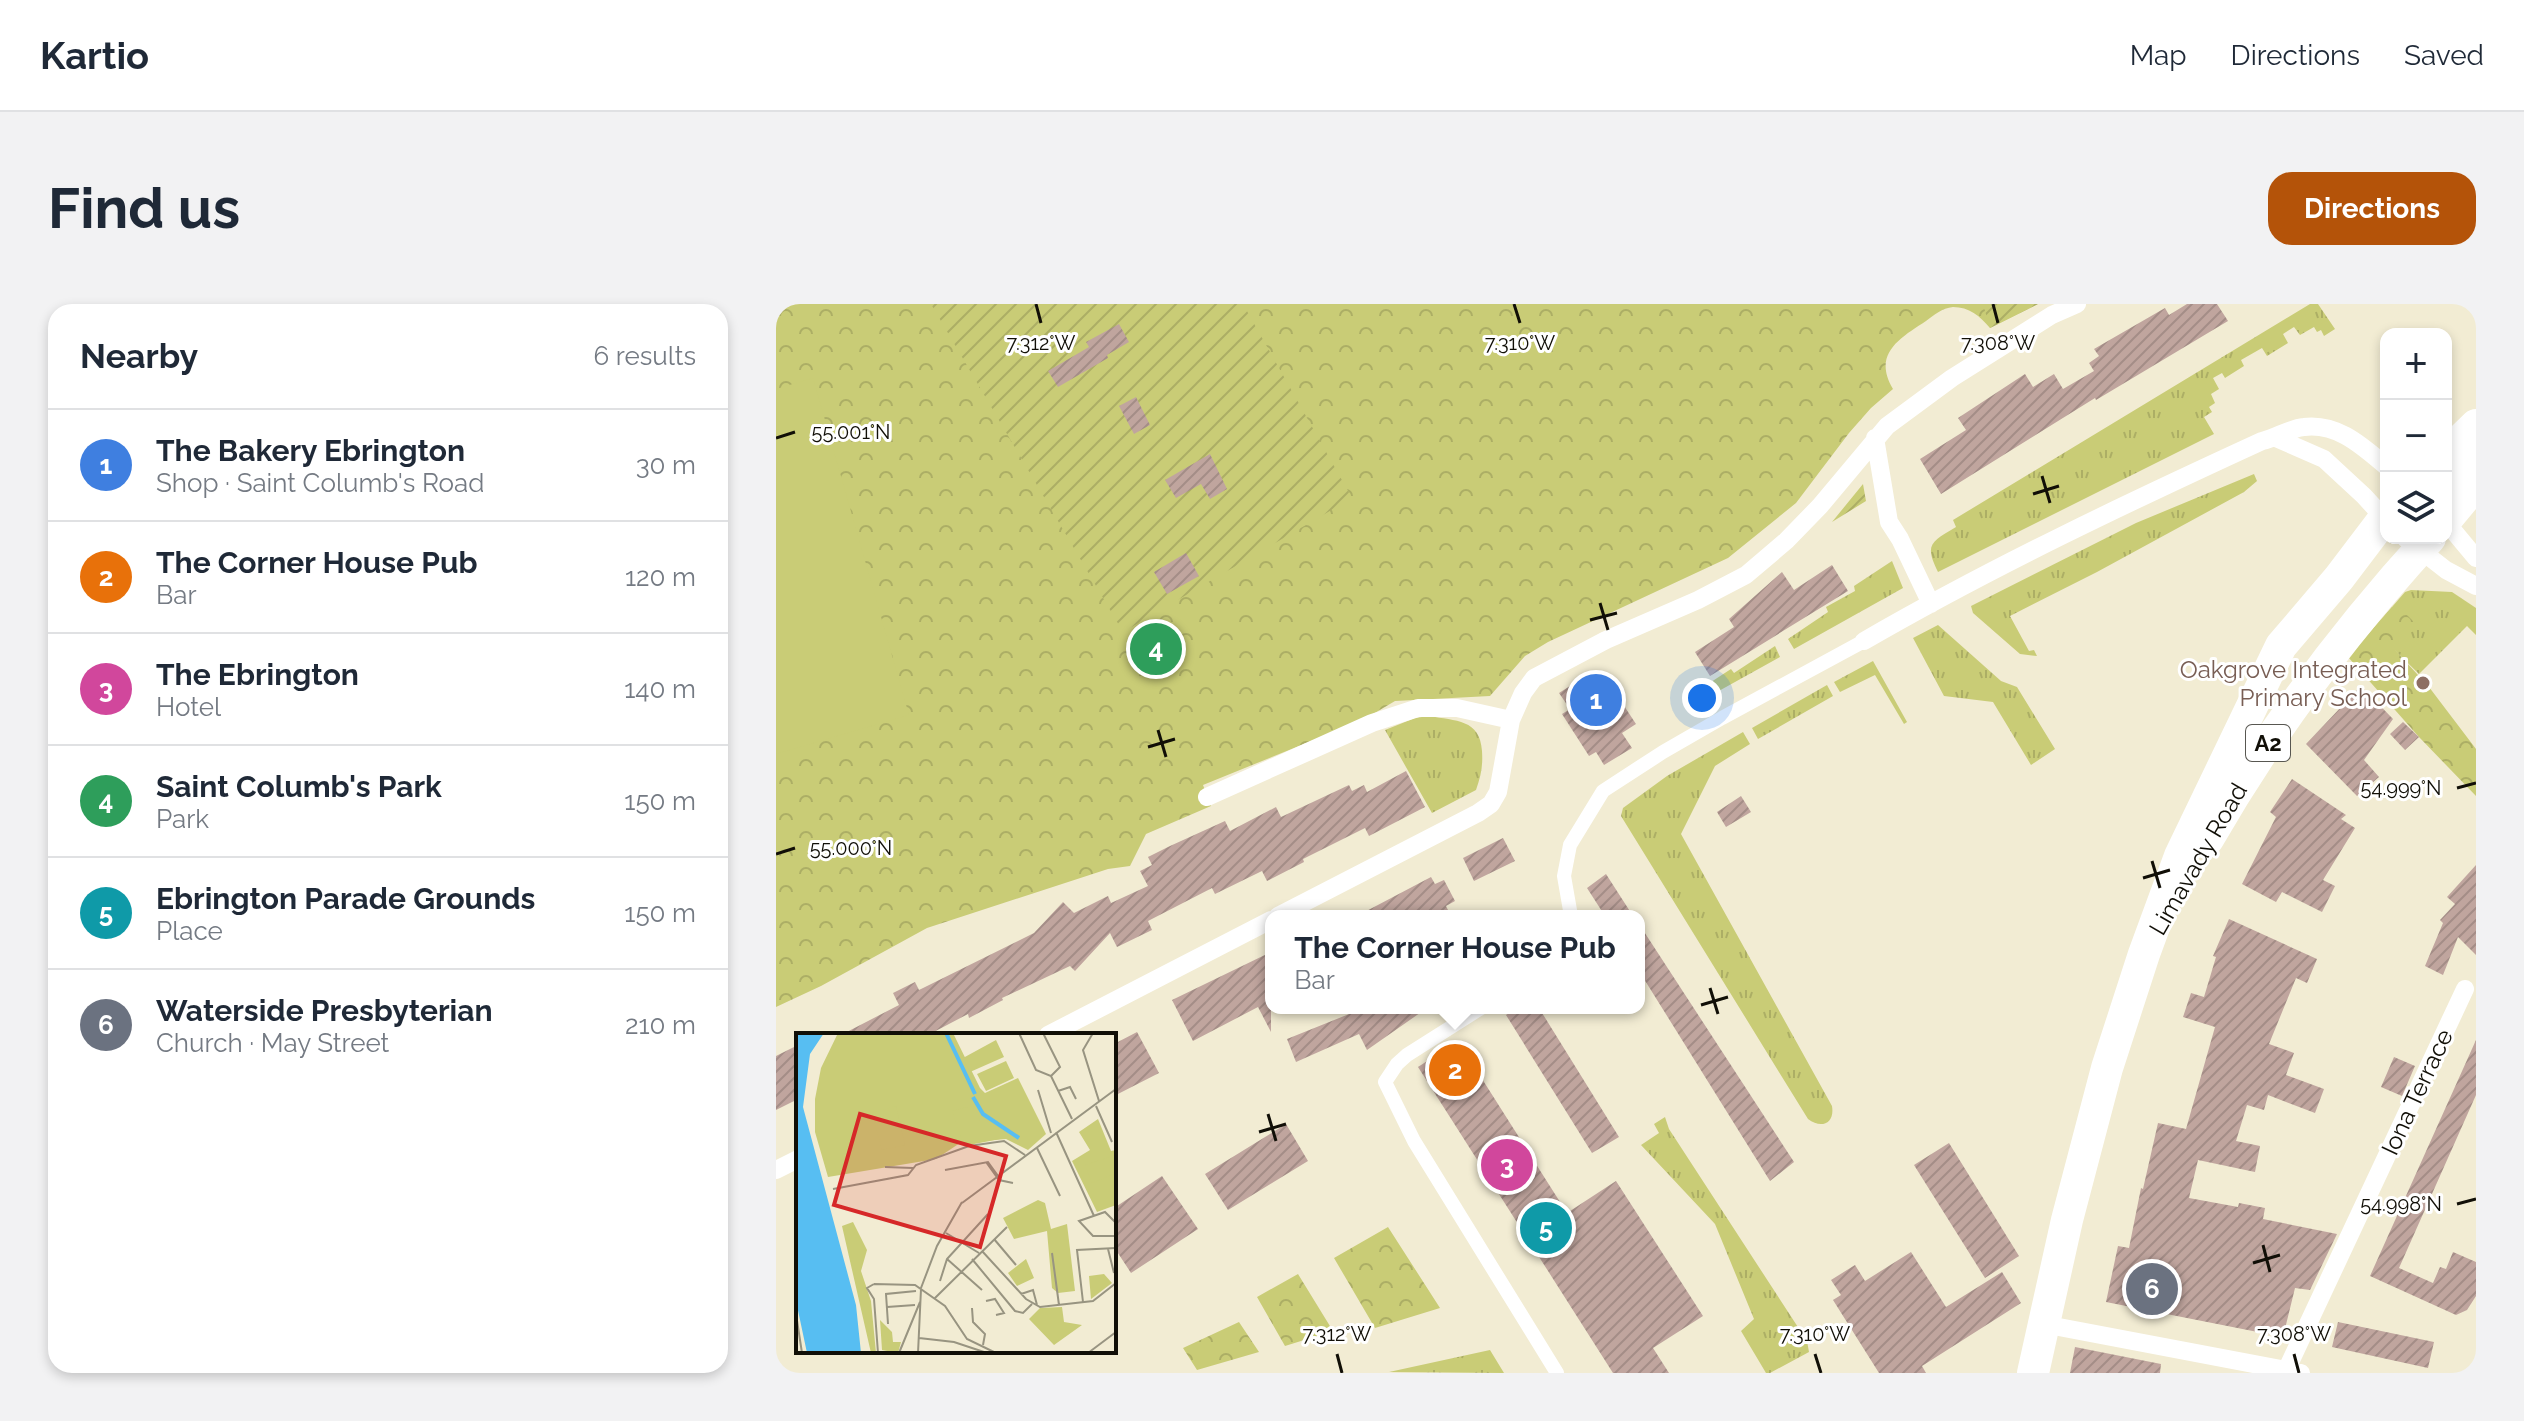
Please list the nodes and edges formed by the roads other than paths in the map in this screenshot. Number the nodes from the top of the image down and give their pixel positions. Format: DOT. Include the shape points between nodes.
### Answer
graph roads {
  1 [pos="2077,304"];
  2 [pos="2476,425"];
  3 [pos="1875,438"];
  4 [pos="2276,438"];
  5 [pos="2452,448"];
  6 [pos="2476,455"];
  7 [pos="2380,461"];
  8 [pos="2452,480"];
  9 [pos="2476,484"];
  10 [pos="2380,511"];
  11 [pos="2452,514"];
  12 [pos="2452,528"];
  13 [pos="2384,544"];
  14 [pos="2393,544"];
  15 [pos="2417,544"];
  16 [pos="2476,558"];
  17 [pos="2476,586"];
  18 [pos="1931,604"];
  19 [pos="1864,641"];
  20 [pos="1511,720"];
  21 [pos="1207,797"];
  22 [pos="1290,910"];
  23 [pos="1570,910"];
  24 [pos="1265,923"];
  25 [pos="2144,954"];
  26 [pos="2465,989"];
  27 [pos="1472,1014"];
  28 [pos="1052,1033"];
  29 [pos="796,1160"];
  30 [pos="776,1170"];
  31 [pos="2043,1324"];
  32 [pos="2291,1372"];
  33 [pos="1557,1373"];
  34 [pos="2033,1373"];
  1 -- 3 [label="street" via="1952,378"];
  2 -- 5 [label="highway"];
  3 -- 18 [label="street" via="1889,522"];
  3 -- 20 [label="street" via="1820,506 1746,575 1534,678"];
  4 -- 7 [label="street" via="2302,426 2342,432"];
  4 -- 10 [label="street" via="2324,459"];
  4 -- 18 [label="street" via="2095,519"];
  6 -- 8 [label="highway"];
  9 -- 11 [label="highway"];
  12 -- 16 [label="street"];
  13 -- 25 [label="highway, Limavady Road / A2" via="2339,578 2281,646 2180,856"];
  14 -- 25 [label="highway, Limavady Road / A2" via="2320,669 2212,833"];
  15 -- 17 [label="street"];
  18 -- 19 [label="street"];
  19 -- 23 [label="street" via="1603,791 1570,845 1564,876"];
  20 -- 21 [label="street" via="1457,708 1418,708 1372,723"];
  20 -- 22 [label="street" via="1498,792 1491,804"];
  24 -- 28 [label="street"];
  25 -- 31 [label="highway, Limavady Road / A2" via="2107,1068"];
  26 -- 32 [label="street, Iona Terrace"];
  27 -- 33 [label="street" via="1407,1055 1385,1082 1414,1141"];
  29 -- 30 [label="street"];
  31 -- 32 [label="street"];
  31 -- 34 [label="highway, Limavady Road / A2"];
}
